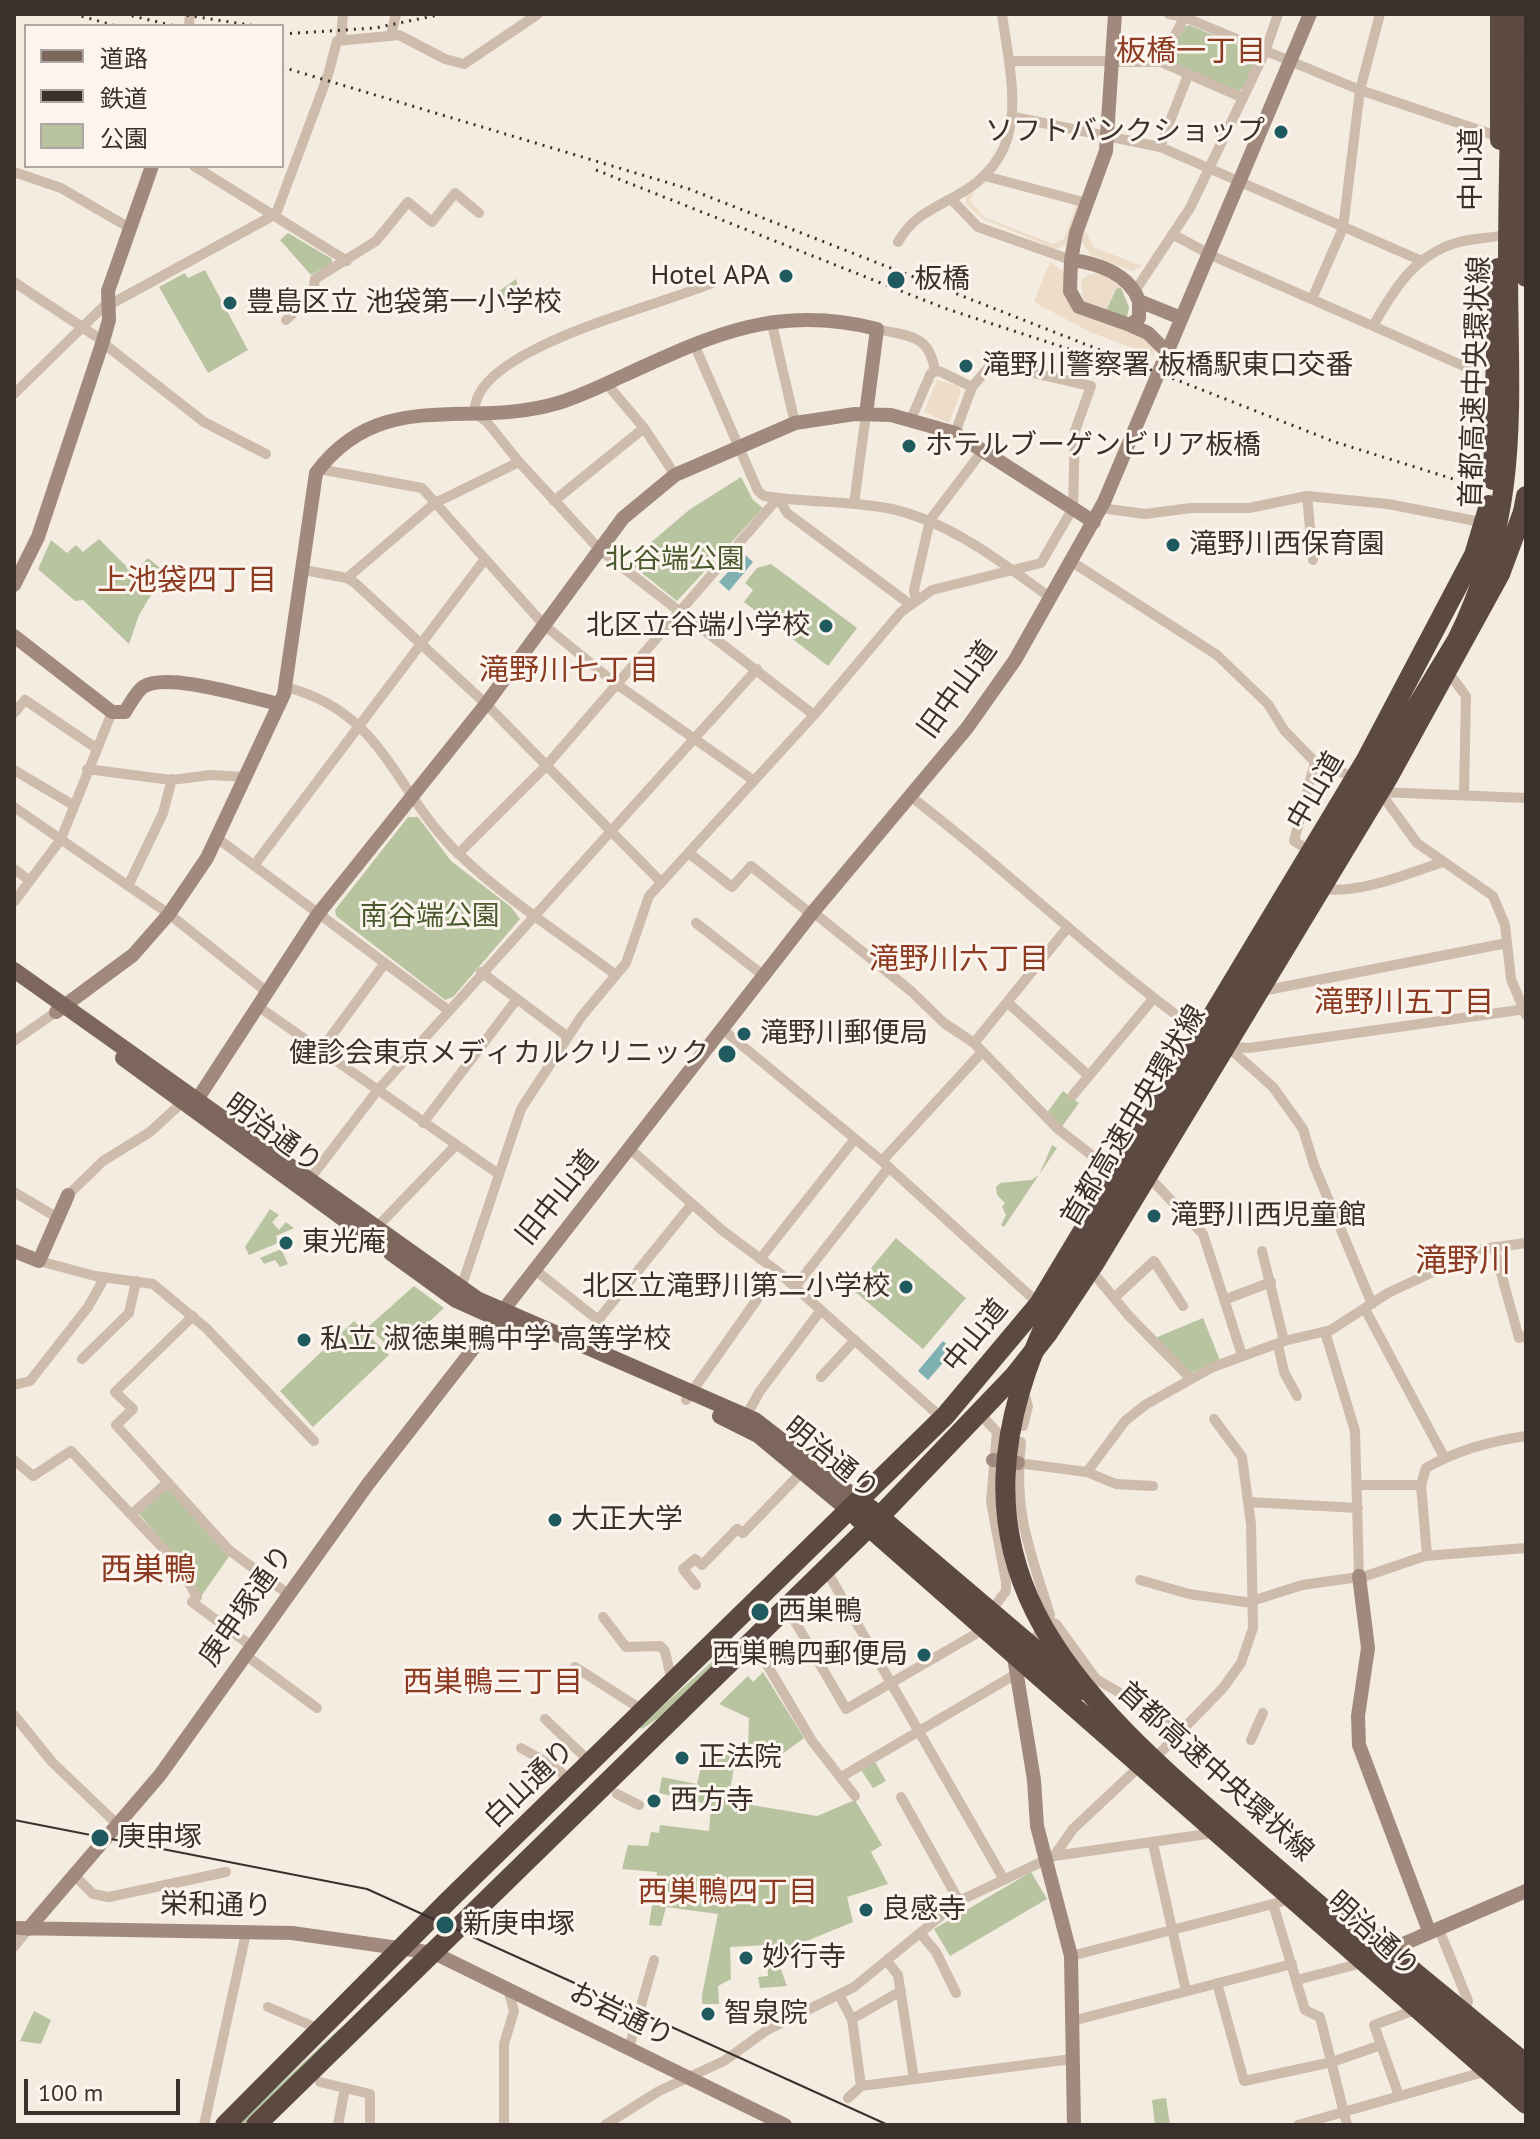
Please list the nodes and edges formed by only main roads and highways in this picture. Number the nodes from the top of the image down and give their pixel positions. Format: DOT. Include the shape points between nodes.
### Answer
graph roads {
  1 [pos="1500,14"];
  2 [pos="1516,14"];
  3 [pos="1525,230"];
  4 [pos="1526,277"];
  5 [pos="1524,504"];
  6 [pos="1377,739"];
  7 [pos="14,970"];
  8 [pos="14,983"];
  9 [pos="61,1009"];
  10 [pos="191,1101"];
  11 [pos="499,1314"];
  12 [pos="689,1396"];
  13 [pos="875,1484"];
  14 [pos="855,1506"];
  15 [pos="874,1521"];
  16 [pos="1020,1657"];
  17 [pos="674,1717"];
  18 [pos="591,1763"];
  19 [pos="582,1807"];
  20 [pos="501,1851"];
  21 [pos="1340,1924"];
  22 [pos="1524,2060"];
  23 [pos="1526,2085"];
  24 [pos="1526,2104"];
  25 [pos="225,2125"];
  26 [pos="256,2125"];
  1 -- 6 [label="highway, 中山道" via="1499,237 1488,514 1452,601"];
  2 -- 3 [label="highway"];
  2 -- 6 [label="highway, bridge" via="1518,463 1498,542 1448,637"];
  2 -- 21 [label="highway, 首都高速中央環状線, bridge" via="1506,444 1497,518 1483,573 1362,790 1053,1300 1013,1401 1002,1470 1005,1523 1019,1581 1041,1633 1068,1674 1161,1772"];
  2 -- 23 [label="highway, 首都高速中央環状線, bridge" via="1509,446 1501,519 1489,567 1457,640 1056,1301 1016,1401 1005,1488 1011,1542 1028,1598 1053,1647 1090,1696 1162,1770"];
  3 -- 4 [label="highway"];
  5 -- 15 [label="highway, 中山道" via="1500,574 1380,792 1090,1269 1014,1376"];
  6 -- 13 [label="highway, 中山道" via="1039,1304 943,1419"];
  7 -- 9 [label="main road, 明治通り"];
  8 -- 9 [label="main road, 明治通り"];
  9 -- 10 [label="main road, 明治通り"];
  10 -- 11 [label="main road, 明治通り"];
  10 -- 11 [label="main road, 明治通り" via="456,1300"];
  11 -- 12 [label="main road, 明治通り"];
  12 -- 14 [label="main road, 明治通り" via="758,1435"];
  12 -- 14 [label="main road, 明治通り" via="746,1416 799,1452"];
  13 -- 14 [label="highway, 白山通り"];
  14 -- 15 [label="highway, 明治通り"];
  14 -- 18 [label="highway, 白山通り"];
  15 -- 16 [label="highway, 明治通り" via="988,1620"];
  15 -- 17 [label="highway, 白山通り"];
  16 -- 22 [label="highway, 明治通り" via="1158,1755"];
  16 -- 24 [label="highway, 明治通り" via="1215,1833 1282,1901"];
  17 -- 18 [label="highway" via="640,1734 614,1761"];
  17 -- 19 [label="highway, 白山通り"];
  18 -- 20 [label="highway, 白山通り"];
  19 -- 20 [label="highway" via="567,1804"];
  19 -- 26 [label="highway, 白山通り"];
  20 -- 25 [label="highway, 白山通り"];
}
